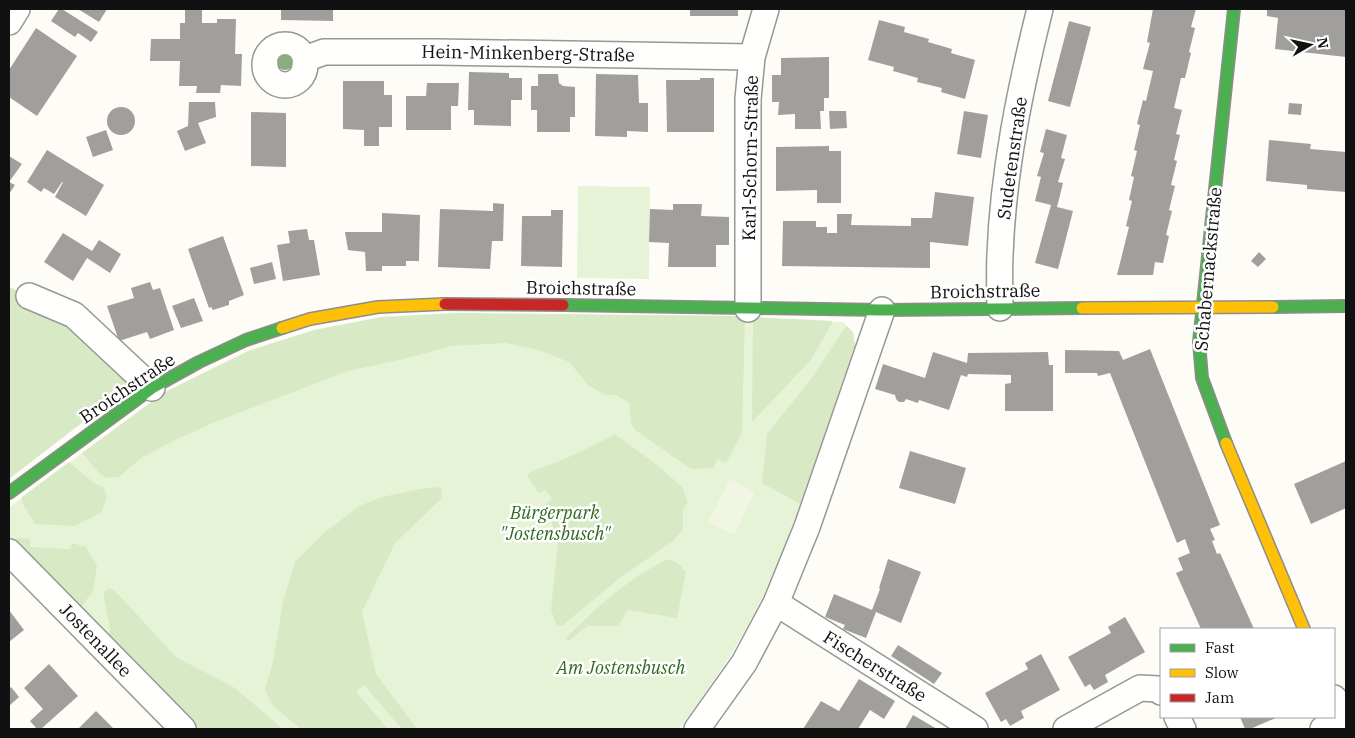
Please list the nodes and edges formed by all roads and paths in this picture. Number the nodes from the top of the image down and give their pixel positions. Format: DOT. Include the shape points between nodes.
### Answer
graph roads {
  1 [pos="17,9"];
  2 [pos="766,9"];
  3 [pos="1040,9"];
  4 [pos="1234,9"];
  5 [pos="9,22"];
  6 [pos="752,57"];
  7 [pos="305,59"];
  8 [pos="29,296"];
  9 [pos="1202,306"];
  10 [pos="1346,306"];
  11 [pos="1000,308"];
  12 [pos="748,309"];
  13 [pos="882,310"];
  14 [pos="152,388"];
  15 [pos="9,493"];
  16 [pos="9,552"];
  17 [pos="776,603"];
  18 [pos="1304,628"];
  19 [pos="1160,691"];
  20 [pos="183,729"];
  21 [pos="697,729"];
  22 [pos="975,729"];
  23 [pos="1066,729"];
  1 -- 5 [label="street"];
  2 -- 6 [label="street, Karl-Schorn-Straße"];
  3 -- 11 [label="street, Sudetenstraße" via="1009,162 1000,254"];
  4 -- 9 [label="street, Schabernackstraße"];
  6 -- 7 [label="street, Hein-Minkenberg-Straße" via="324,52"];
  6 -- 12 [label="street, Karl-Schorn-Straße" via="748,99"];
  8 -- 14 [label="street" via="74,315"];
  9 -- 10 [label="street, Broichstraße"];
  9 -- 11 [label="street, Broichstraße"];
  9 -- 18 [label="street, Schabernackstraße" via="1198,342 1202,378 1232,460"];
  11 -- 13 [label="street, Broichstraße"];
  12 -- 13 [label="street, Broichstraße"];
  12 -- 14 [label="street, Broichstraße" via="459,303 378,307 310,319 246,340"];
  13 -- 17 [label="street" via="807,527"];
  14 -- 15 [label="street, Broichstraße"];
  16 -- 20 [label="street, Jostenallee"];
  17 -- 21 [label="street" via="744,663"];
  17 -- 22 [label="street, Fischerstraße"];
  19 -- 23 [label="street" via="1140,688"];
}
